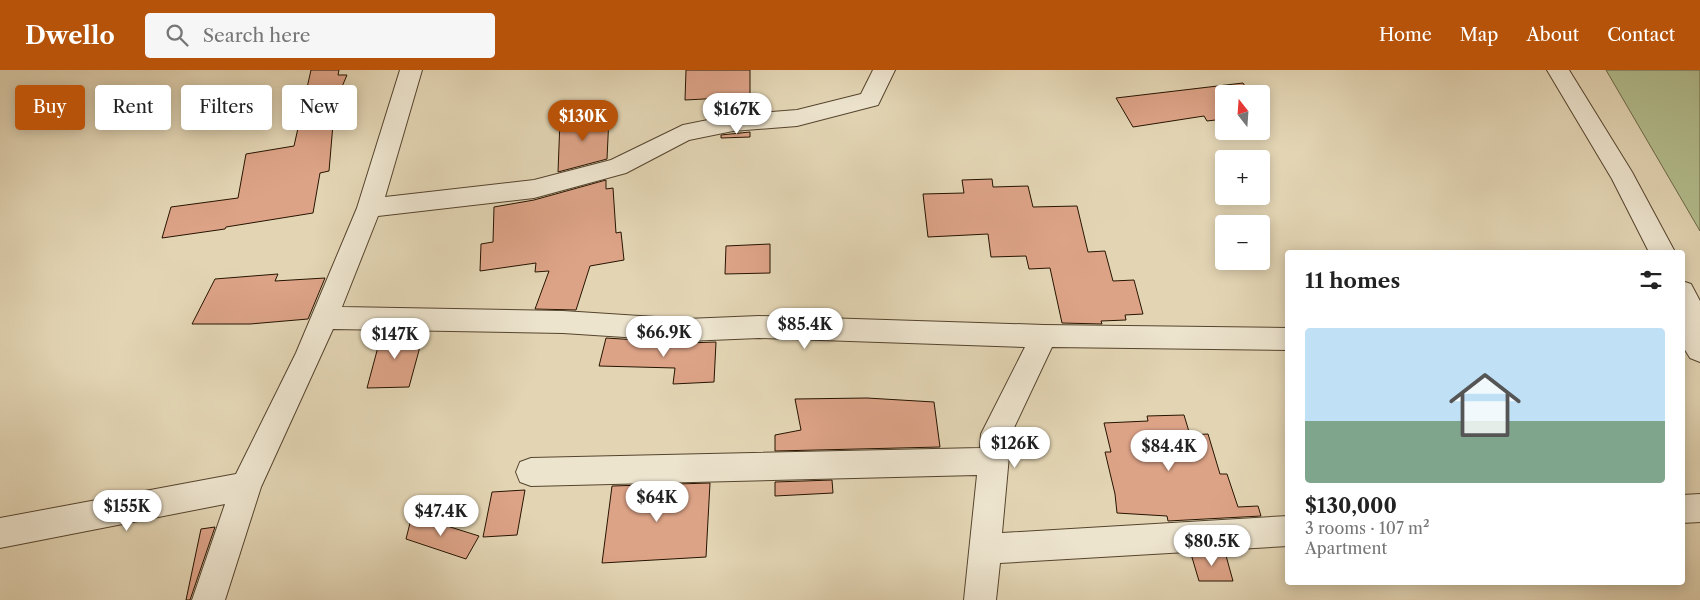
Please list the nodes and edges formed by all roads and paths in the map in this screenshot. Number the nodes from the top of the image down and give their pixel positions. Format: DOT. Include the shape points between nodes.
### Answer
graph roads {
  1 [pos="411,70"];
  2 [pos="884,70"];
  3 [pos="1558,70"];
  4 [pos="369,208"];
  5 [pos="1661,250"];
  6 [pos="1685,296"];
  7 [pos="323,318"];
  8 [pos="1044,336"];
  9 [pos="1285,339"];
  10 [pos="1691,341"];
  11 [pos="993,462"];
  12 [pos="531,472"];
  13 [pos="246,486"];
  14 [pos="1700,508"];
  15 [pos="1685,509"];
  16 [pos="1285,532"];
  17 [pos="0,533"];
  18 [pos="984,549"];
  19 [pos="209,600"];
  20 [pos="980,600"];
  1 -- 4 [label="street"];
  2 -- 4 [label="street" via="870,100 797,118 734,123 683,133 618,167 534,189"];
  3 -- 5 [label="street" via="1623,178"];
  4 -- 7 [label="street"];
  6 -- 10 [label="street"];
  7 -- 8 [label="street" via="563,322 686,330 759,327"];
  7 -- 13 [label="street" via="310,353"];
  8 -- 9 [label="street"];
  8 -- 11 [label="street" via="996,434"];
  11 -- 12 [label="street"];
  11 -- 18 [label="street"];
  13 -- 17 [label="street"];
  13 -- 19 [label="street"];
  14 -- 15 [label="street"];
  16 -- 18 [label="street"];
  18 -- 20 [label="street"];
}
